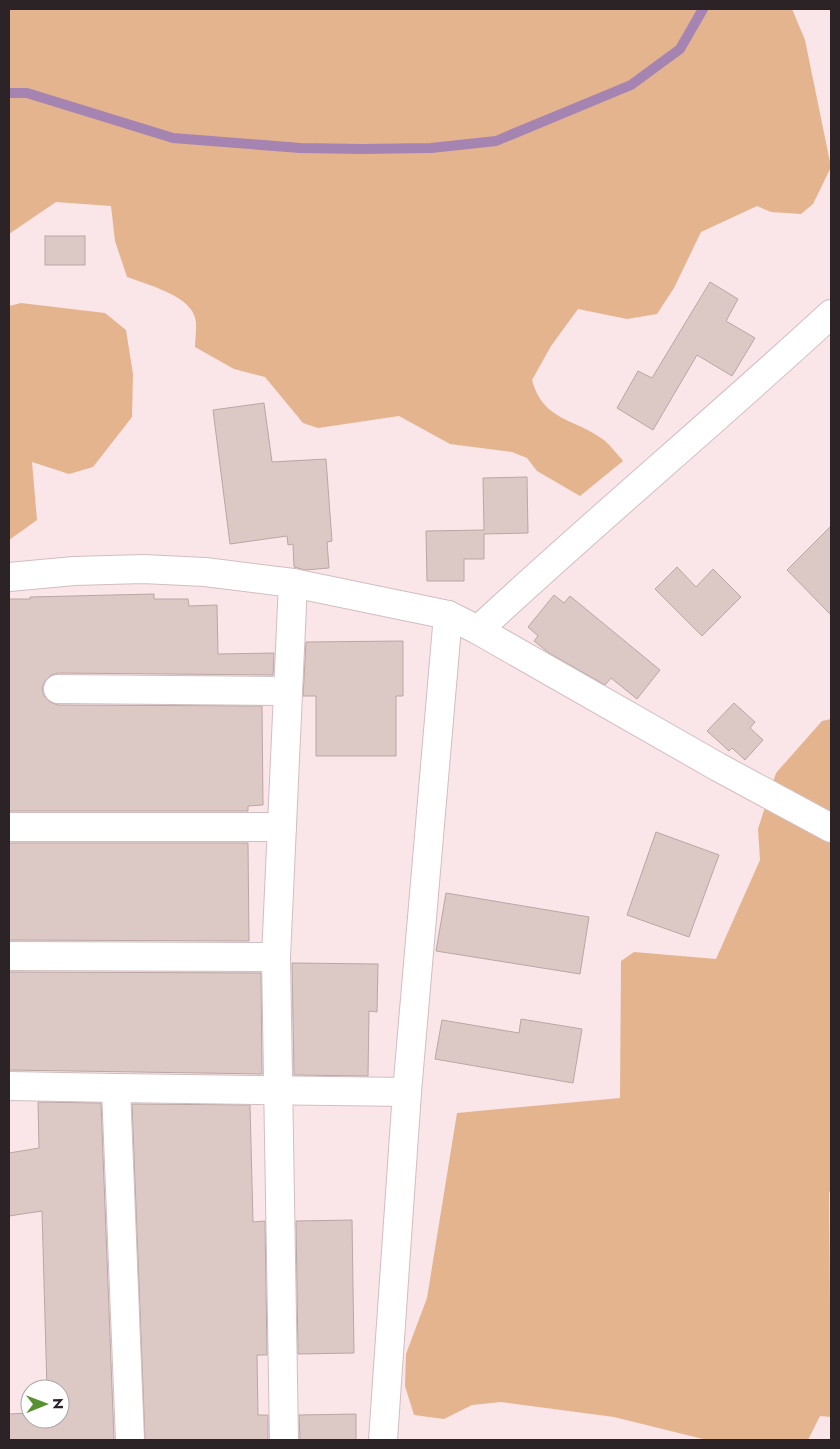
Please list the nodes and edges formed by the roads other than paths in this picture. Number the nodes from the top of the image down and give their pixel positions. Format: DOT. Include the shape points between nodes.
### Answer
graph roads {
  1 [pos="831,314"];
  2 [pos="9,577"];
  3 [pos="293,583"];
  4 [pos="448,615"];
  5 [pos="478,630"];
  6 [pos="58,690"];
  7 [pos="287,691"];
  8 [pos="9,827"];
  9 [pos="282,827"];
  10 [pos="831,828"];
  11 [pos="9,956"];
  12 [pos="276,957"];
  13 [pos="9,1086"];
  14 [pos="116,1088"];
  15 [pos="278,1088"];
  16 [pos="407,1092"];
  17 [pos="130,1440"];
  18 [pos="284,1440"];
  19 [pos="384,1440"];
  1 -- 5 [label="street"];
  2 -- 3 [label="street" via="143,569 205,572"];
  3 -- 4 [label="street"];
  3 -- 7 [label="street"];
  4 -- 5 [label="street"];
  4 -- 16 [label="street"];
  5 -- 10 [label="street"];
  6 -- 7 [label="street"];
  7 -- 9 [label="street"];
  8 -- 9 [label="street"];
  9 -- 12 [label="street"];
  11 -- 12 [label="street"];
  12 -- 15 [label="street"];
  13 -- 14 [label="street"];
  14 -- 15 [label="street"];
  14 -- 17 [label="street"];
  15 -- 16 [label="street"];
  15 -- 18 [label="street"];
  16 -- 19 [label="street"];
}
